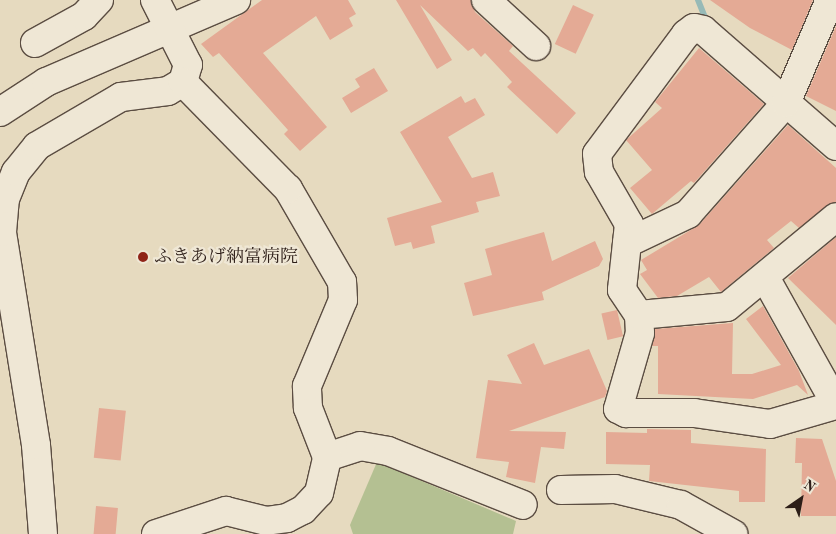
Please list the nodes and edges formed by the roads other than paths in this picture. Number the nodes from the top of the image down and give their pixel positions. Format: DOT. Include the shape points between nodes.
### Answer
graph roads {
  1 [pos="99,0"];
  2 [pos="155,0"];
  3 [pos="236,0"];
  4 [pos="486,0"];
  5 [pos="830,0"];
  6 [pos="170,28"];
  7 [pos="35,43"];
  8 [pos="536,46"];
  9 [pos="183,82"];
  10 [pos="786,103"];
  11 [pos="0,112"];
  12 [pos="836,146"];
  13 [pos="836,218"];
  14 [pos="627,243"];
  15 [pos="766,279"];
  16 [pos="639,315"];
  17 [pos="836,405"];
  18 [pos="327,457"];
  19 [pos="560,490"];
  20 [pos="523,505"];
  21 [pos="43,534"];
  22 [pos="156,534"];
  23 [pos="733,534"];
  1 -- 7 [label="street" via="84,16"];
  2 -- 6 [label="street"];
  3 -- 6 [label="street"];
  4 -- 8 [label="street"];
  5 -- 10 [label="street"];
  6 -- 9 [label="street" via="188,65"];
  6 -- 11 [label="street" via="46,82"];
  9 -- 18 [label="street" via="288,189 342,282 342,300 307,386 308,408"];
  9 -- 21 [label="street" via="168,91 121,98 37,146 16,172 5,199 2,232 36,445"];
  10 -- 12 [label="street"];
  10 -- 14 [label="street" via="688,214"];
  10 -- 14 [label="street" via="703,30 686,34 597,154 599,172 629,224"];
  13 -- 15 [label="street"];
  14 -- 16 [label="street" via="622,290"];
  15 -- 16 [label="street" via="727,307"];
  15 -- 17 [label="street"];
  16 -- 17 [label="street" via="640,334 618,409 626,413 694,413 770,424"];
  18 -- 20 [label="street" via="360,446 388,451"];
  18 -- 22 [label="street" via="319,493 303,510 286,518 266,521 226,511"];
  19 -- 23 [label="street" via="615,489 671,503"];
}
